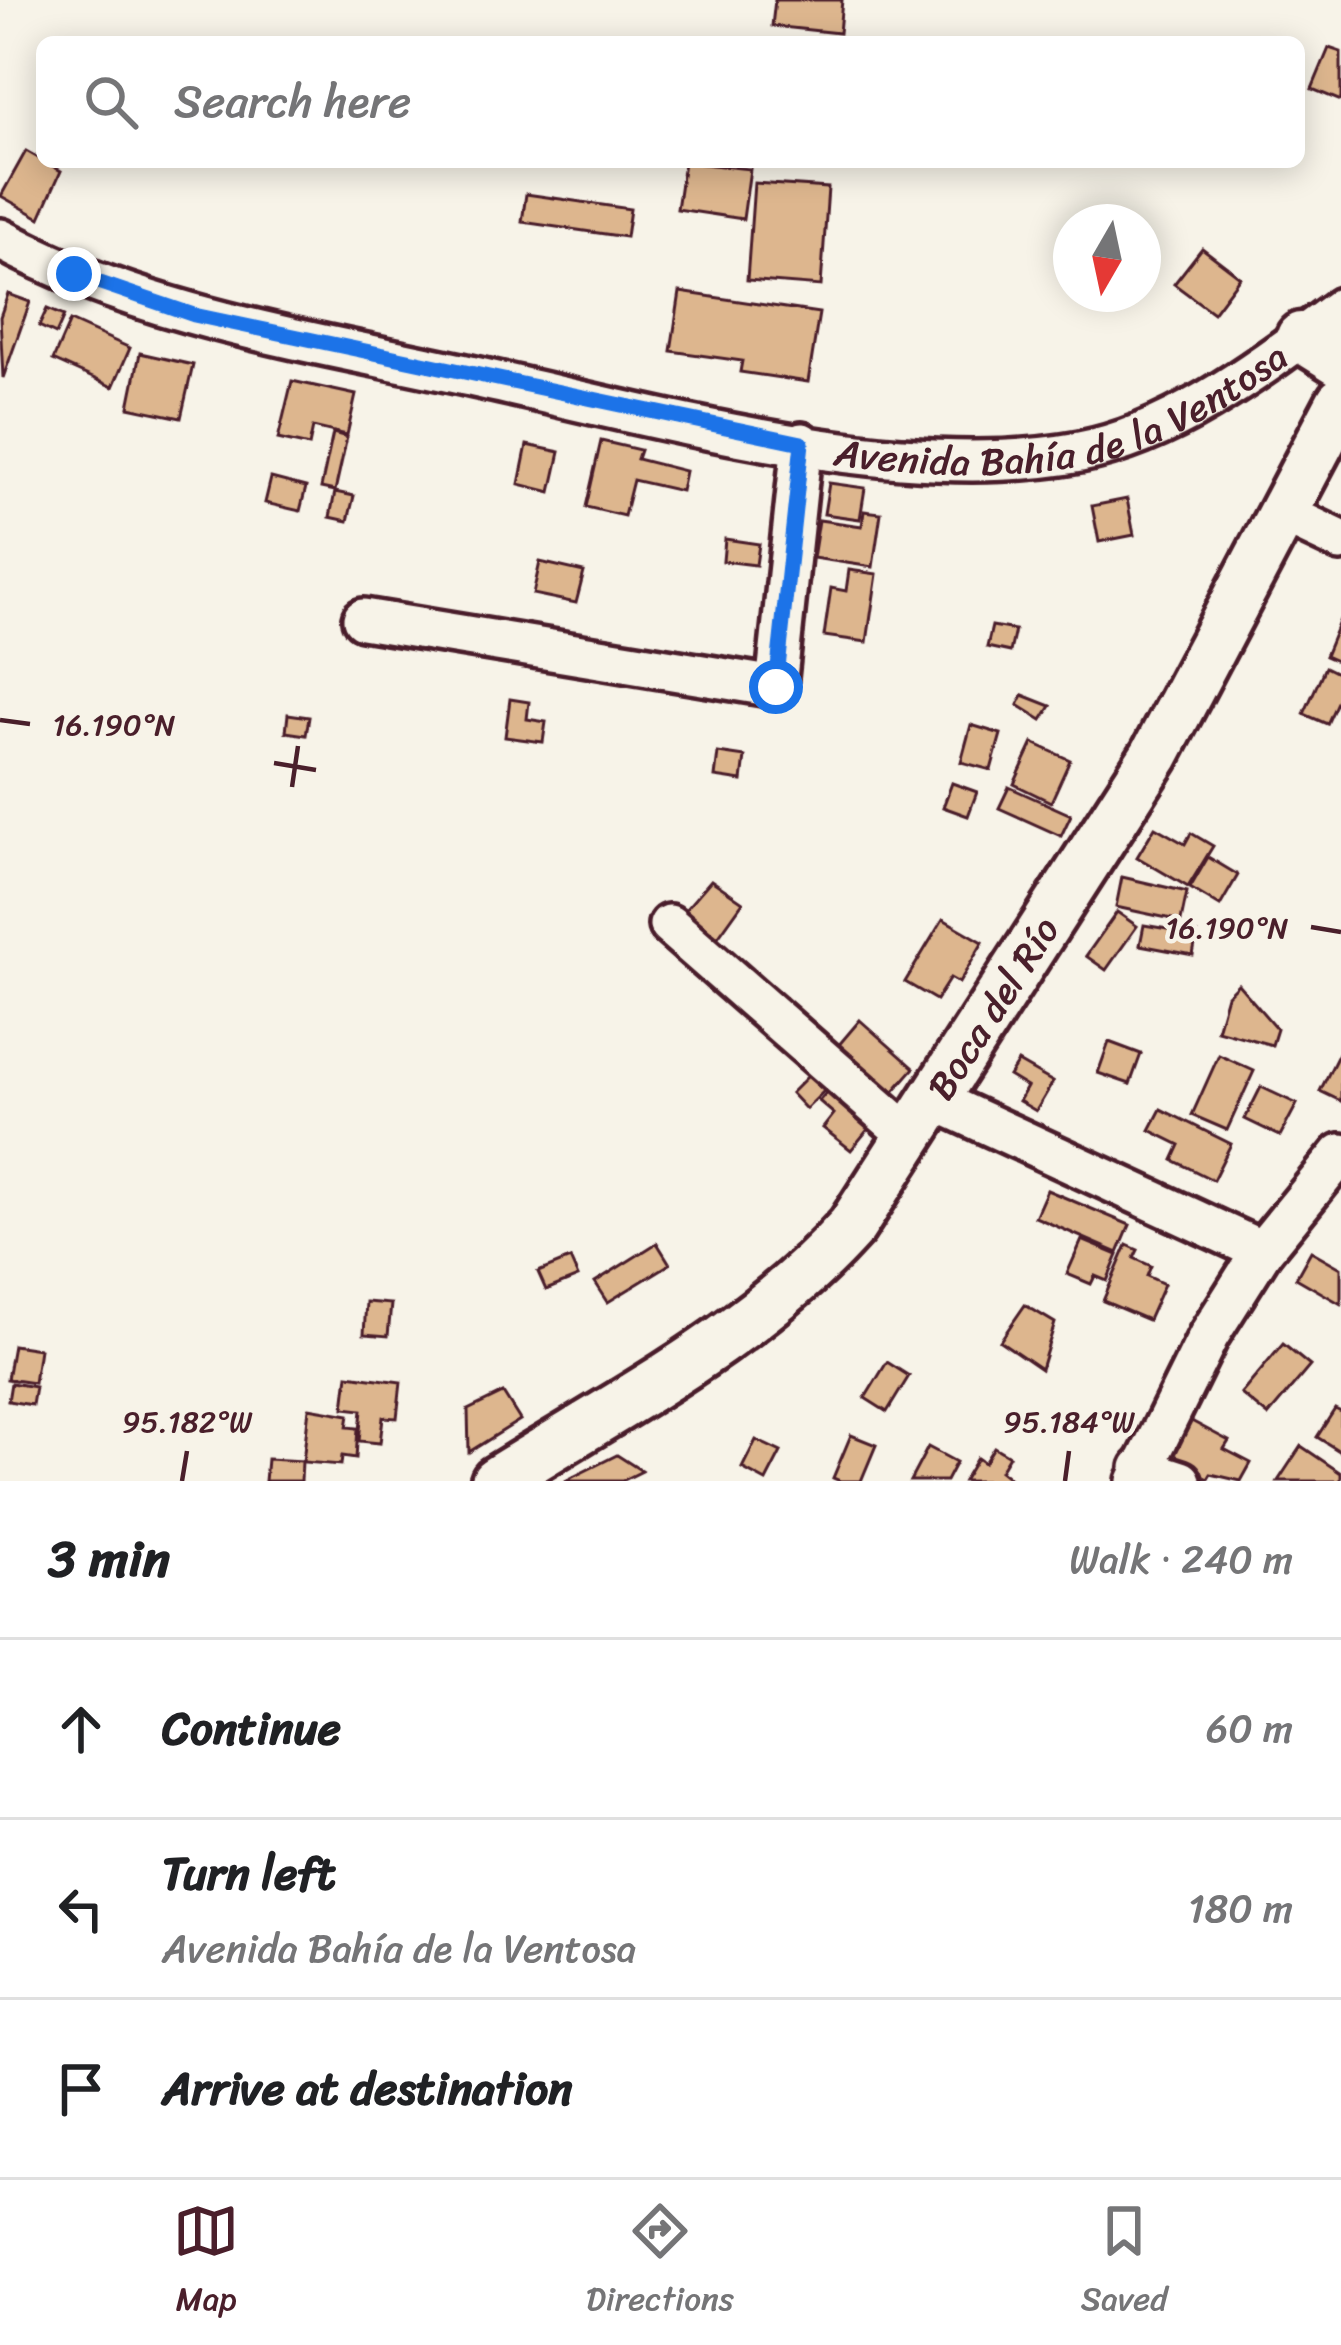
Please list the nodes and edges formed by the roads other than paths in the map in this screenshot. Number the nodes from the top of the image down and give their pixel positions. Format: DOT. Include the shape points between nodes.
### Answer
graph roads {
  1 [pos="0,239"];
  2 [pos="1341,308"];
  3 [pos="1321,350"];
  4 [pos="1341,402"];
  5 [pos="802,443"];
  6 [pos="1286,515"];
  7 [pos="1341,541"];
  8 [pos="363,619"];
  9 [pos="670,925"];
  10 [pos="925,1119"];
  11 [pos="1341,1154"];
  12 [pos="1262,1251"];
  13 [pos="1139,1474"];
  14 [pos="496,1481"];
  15 [pos="1181,1481"];
  1 -- 5 [label="street, Avenida Bahía de la Ventosa" via="194,315"];
  2 -- 3 [label="street, Avenida Bahía de la Ventosa"];
  3 -- 5 [label="street, Avenida Bahía de la Ventosa" via="1084,452 1001,463 916,461"];
  4 -- 6 [label="main road, Boca del Río"];
  5 -- 8 [label="street" via="776,687"];
  6 -- 7 [label="street"];
  6 -- 10 [label="main road, Boca del Río" via="1154,755"];
  9 -- 10 [label="street"];
  10 -- 12 [label="street"];
  10 -- 14 [label="main road, Boca del Río" via="813,1270 736,1329"];
  11 -- 12 [label="street"];
  12 -- 13 [label="street"];
  13 -- 15 [label="street"];
}
